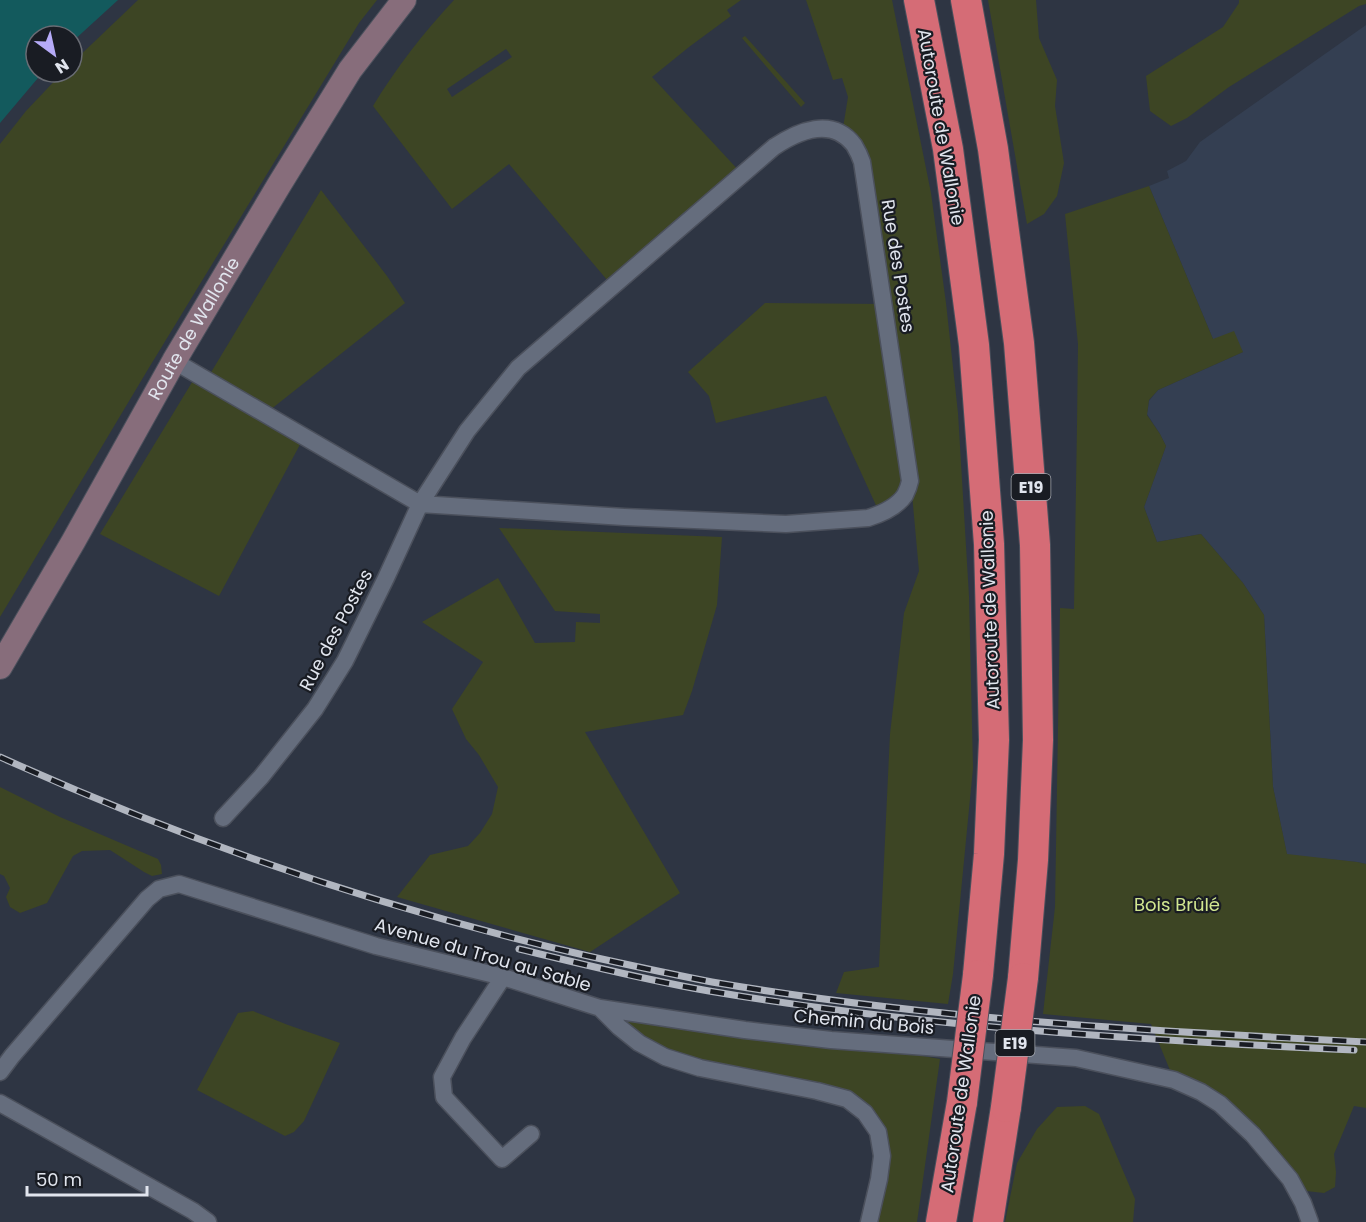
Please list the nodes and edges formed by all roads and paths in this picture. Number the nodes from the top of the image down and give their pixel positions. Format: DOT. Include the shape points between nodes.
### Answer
graph roads {
  1 [pos="404,0"];
  2 [pos="919,0"];
  3 [pos="966,0"];
  4 [pos="174,361"];
  5 [pos="420,504"];
  6 [pos="0,668"];
  7 [pos="223,819"];
  8 [pos="503,977"];
  9 [pos="600,1008"];
  10 [pos="0,1072"];
  11 [pos="0,1103"];
  12 [pos="531,1134"];
  13 [pos="208,1222"];
  14 [pos="869,1222"];
  15 [pos="941,1222"];
  16 [pos="987,1222"];
  17 [pos="1310,1222"];
  1 -- 4 [label="main road, Route de Wallonie" via="350,70"];
  2 -- 15 [label="highway, Autoroute de Wallonie / E19, bridge" via="948,149 974,345 989,544 994,740 978,975"];
  3 -- 16 [label="highway, E19, bridge" via="993,149 1019,343 1035,545 1038,740 1033,860 1023,978"];
  4 -- 5 [label="street, Rue des Postes"];
  4 -- 6 [label="main road, Route de Wallonie"];
  5 -- 5 [label="street, Rue des Postes" via="786,524 868,518 897,504 910,481 862,162 854,145 826,127 807,130 774,147 518,368 467,432"];
  5 -- 7 [label="street, Rue des Postes" via="345,662 315,709"];
  8 -- 9 [label="street, Avenue du Trou au Sable"];
  8 -- 10 [label="street, Avenue du Trou au Sable" via="376,946 179,884 159,889 147,898"];
  8 -- 12 [label="street" via="442,1077 444,1097 502,1159"];
  9 -- 14 [label="street, Avenue du Trou au Sable" via="639,1043 665,1057 848,1099 865,1113 878,1132 882,1156"];
  9 -- 17 [label="street, Chemin du Bois" via="831,1041 1076,1058 1174,1080 1220,1104 1266,1148 1290,1179"];
  11 -- 13 [label="street"];
}
